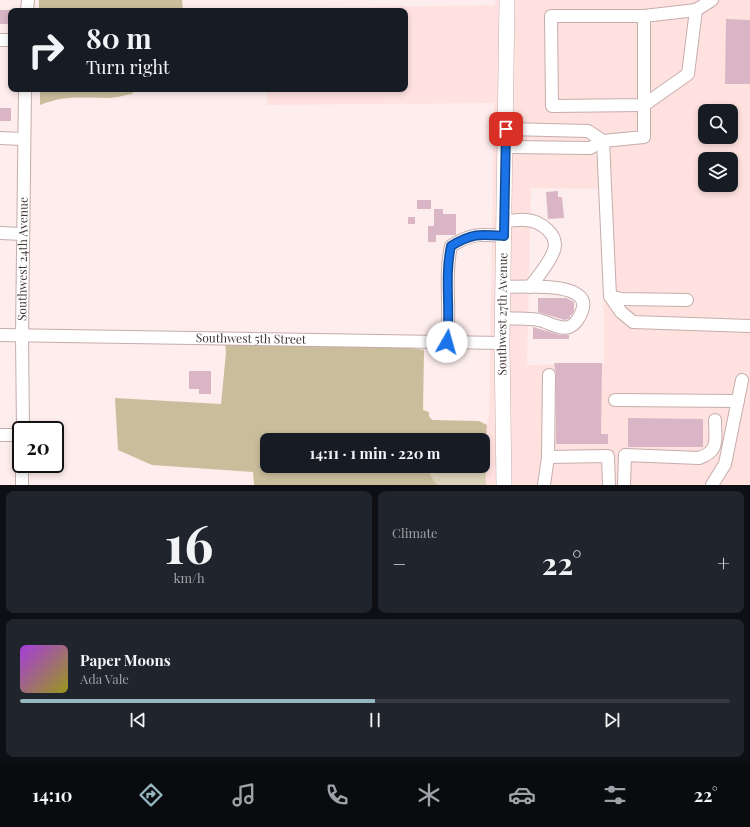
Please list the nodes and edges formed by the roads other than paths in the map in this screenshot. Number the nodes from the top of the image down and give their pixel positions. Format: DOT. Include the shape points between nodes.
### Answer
graph roads {
  1 [pos="507,0"];
  2 [pos="712,0"];
  3 [pos="696,10"];
  4 [pos="644,16"];
  5 [pos="25,92"];
  6 [pos="644,105"];
  7 [pos="506,129"];
  8 [pos="0,138"];
  9 [pos="23,138"];
  10 [pos="603,141"];
  11 [pos="506,147"];
  12 [pos="504,229"];
  13 [pos="0,234"];
  14 [pos="23,234"];
  15 [pos="503,287"];
  16 [pos="530,287"];
  17 [pos="610,296"];
  18 [pos="686,300"];
  19 [pos="503,318"];
  20 [pos="750,326"];
  21 [pos="0,335"];
  22 [pos="22,336"];
  23 [pos="447,342"];
  24 [pos="502,343"];
  25 [pos="549,375"];
  26 [pos="742,390"];
  27 [pos="615,400"];
  28 [pos="715,420"];
  29 [pos="23,421"];
  30 [pos="0,434"];
  31 [pos="12,435"];
  32 [pos="548,457"];
  33 [pos="22,473"];
  34 [pos="22,485"];
  35 [pos="504,485"];
  36 [pos="544,485"];
  37 [pos="609,485"];
  38 [pos="624,485"];
  39 [pos="712,485"];
  1 -- 7 [label="main road, Southwest 27th Avenue"];
  2 -- 3 [label="street"];
  3 -- 4 [label="street"];
  3 -- 6 [label="street" via="688,74"];
  4 -- 6 [label="street"];
  4 -- 6 [label="street" via="551,16 551,31 552,106"];
  5 -- 9 [label="street, Southwest 24th Avenue"];
  6 -- 10 [label="street" via="644,138"];
  7 -- 10 [label="street" via="588,131"];
  7 -- 11 [label="main road, Southwest 27th Avenue"];
  8 -- 9 [label="street"];
  9 -- 14 [label="street, Southwest 24th Avenue"];
  10 -- 11 [label="street" via="590,148"];
  10 -- 17 [label="street"];
  11 -- 12 [label="main road, Southwest 27th Avenue"];
  12 -- 15 [label="main road, Southwest 27th Avenue"];
  12 -- 16 [label="street" via="526,220 537,222 550,232 555,241 550,260"];
  12 -- 23 [label="street" via="466,237 451,246 447,262 450,319"];
  13 -- 14 [label="street"];
  14 -- 22 [label="street, Southwest 24th Avenue"];
  15 -- 16 [label="street"];
  15 -- 19 [label="main road, Southwest 27th Avenue"];
  16 -- 19 [label="street" via="561,288 575,292 581,297 583,310 576,322 568,327 539,320"];
  17 -- 18 [label="street" via="621,299"];
  17 -- 20 [label="street" via="621,312 633,322"];
  19 -- 24 [label="main road, Southwest 27th Avenue"];
  21 -- 22 [label="street, Southwest 5th Street"];
  22 -- 23 [label="street, Southwest 5th Street"];
  22 -- 29 [label="street, Southwest 24th Avenue"];
  23 -- 24 [label="street, Southwest 5th Street"];
  24 -- 35 [label="main road, Southwest 27th Avenue"];
  25 -- 32 [label="street"];
  26 -- 27 [label="street"];
  26 -- 39 [label="street" via="725,464"];
  28 -- 38 [label="street" via="714,447 710,454 699,458 625,455"];
  30 -- 31 [label="street"];
  32 -- 36 [label="street"];
  32 -- 37 [label="street" via="608,456"];
  33 -- 34 [label="street"];
}
